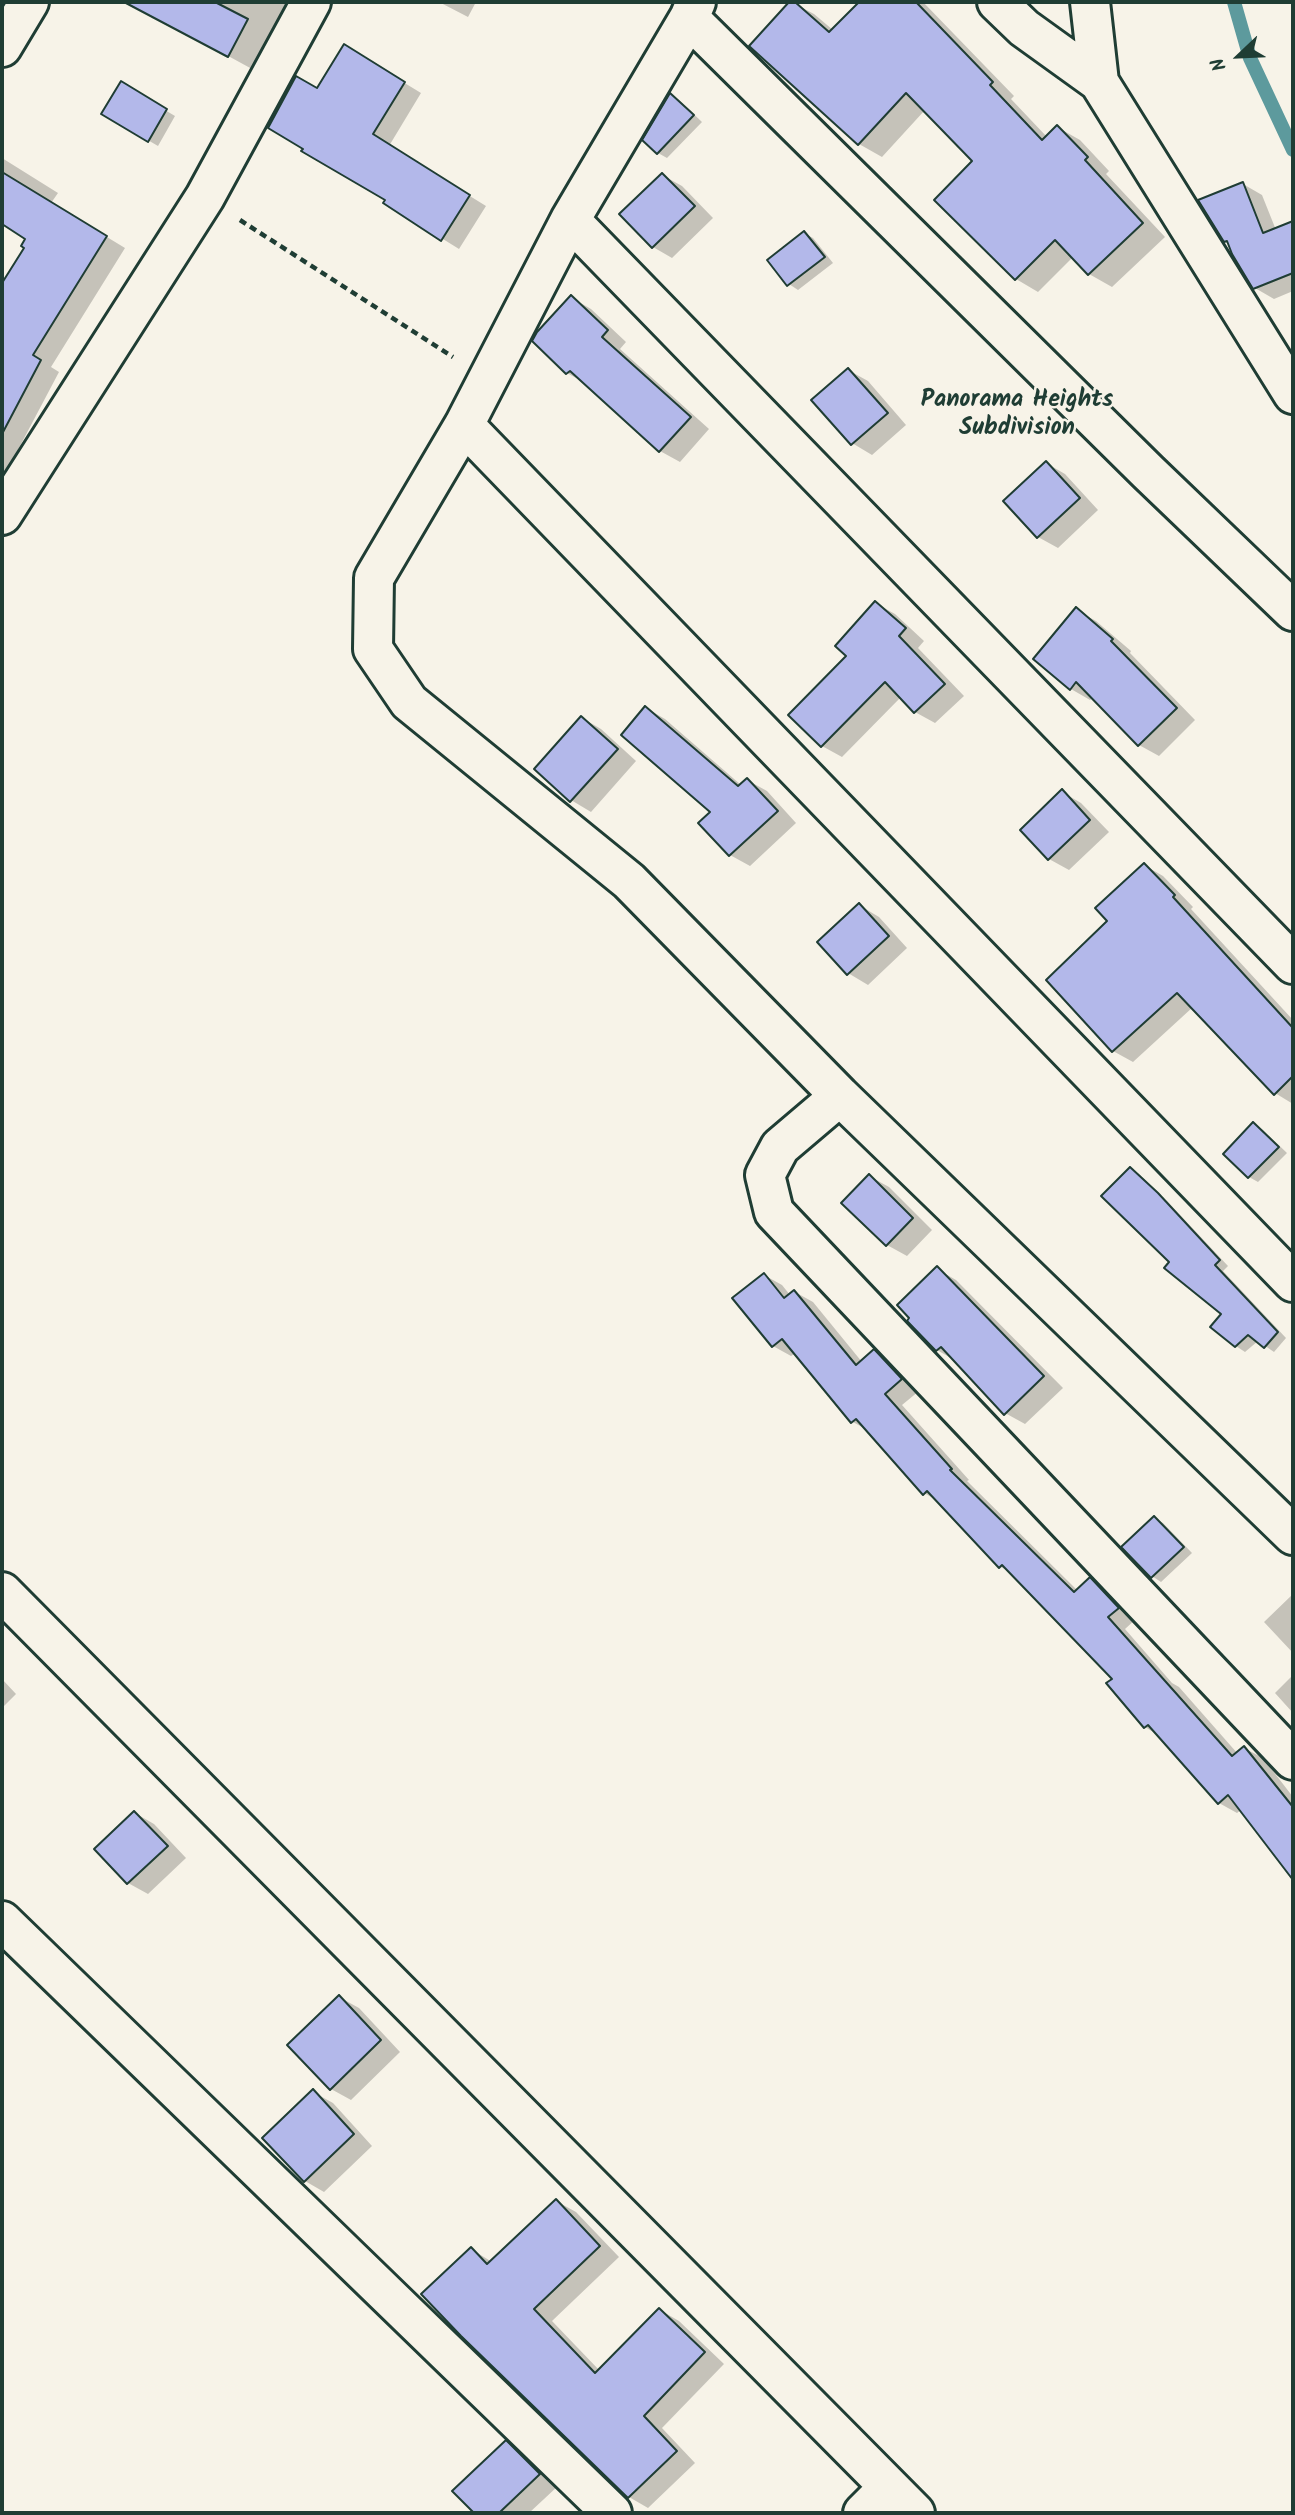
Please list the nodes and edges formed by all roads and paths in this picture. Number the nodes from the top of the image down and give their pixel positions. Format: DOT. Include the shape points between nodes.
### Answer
graph roads {
  1 [pos="29,2"];
  2 [pos="311,2"];
  3 [pos="997,2"];
  4 [pos="1090,2"];
  5 [pos="693,10"];
  6 [pos="2,47"];
  7 [pos="1099,82"];
  8 [pos="205,197"];
  9 [pos="570,220"];
  10 [pos="486,379"];
  11 [pos="1293,394"];
  12 [pos="464,425"];
  13 [pos="2,515"];
  14 [pos="1293,611"];
  15 [pos="1293,964"];
  16 [pos="840,1096"];
  17 [pos="1293,1282"];
  18 [pos="1293,1535"];
  19 [pos="2,1592"];
  20 [pos="1293,1759"];
  21 [pos="2,1921"];
  22 [pos="889,2505"];
  23 [pos="612,2513"];
  1 -- 6 [label="street"];
  2 -- 8 [label="street"];
  3 -- 7 [label="street" via="1024,28"];
  4 -- 7 [label="street"];
  5 -- 9 [label="street"];
  5 -- 14 [label="street" via="1148,472"];
  7 -- 11 [label="street"];
  8 -- 10 [label="path"];
  8 -- 13 [label="street"];
  9 -- 10 [label="street"];
  9 -- 15 [label="street"];
  10 -- 12 [label="street"];
  12 -- 16 [label="street" via="374,578 373,649 409,702 629,881"];
  12 -- 17 [label="street"];
  16 -- 18 [label="street"];
  16 -- 20 [label="street" via="780,1147 765,1175 774,1212"];
  19 -- 22 [label="street"];
  21 -- 23 [label="street"];
}
